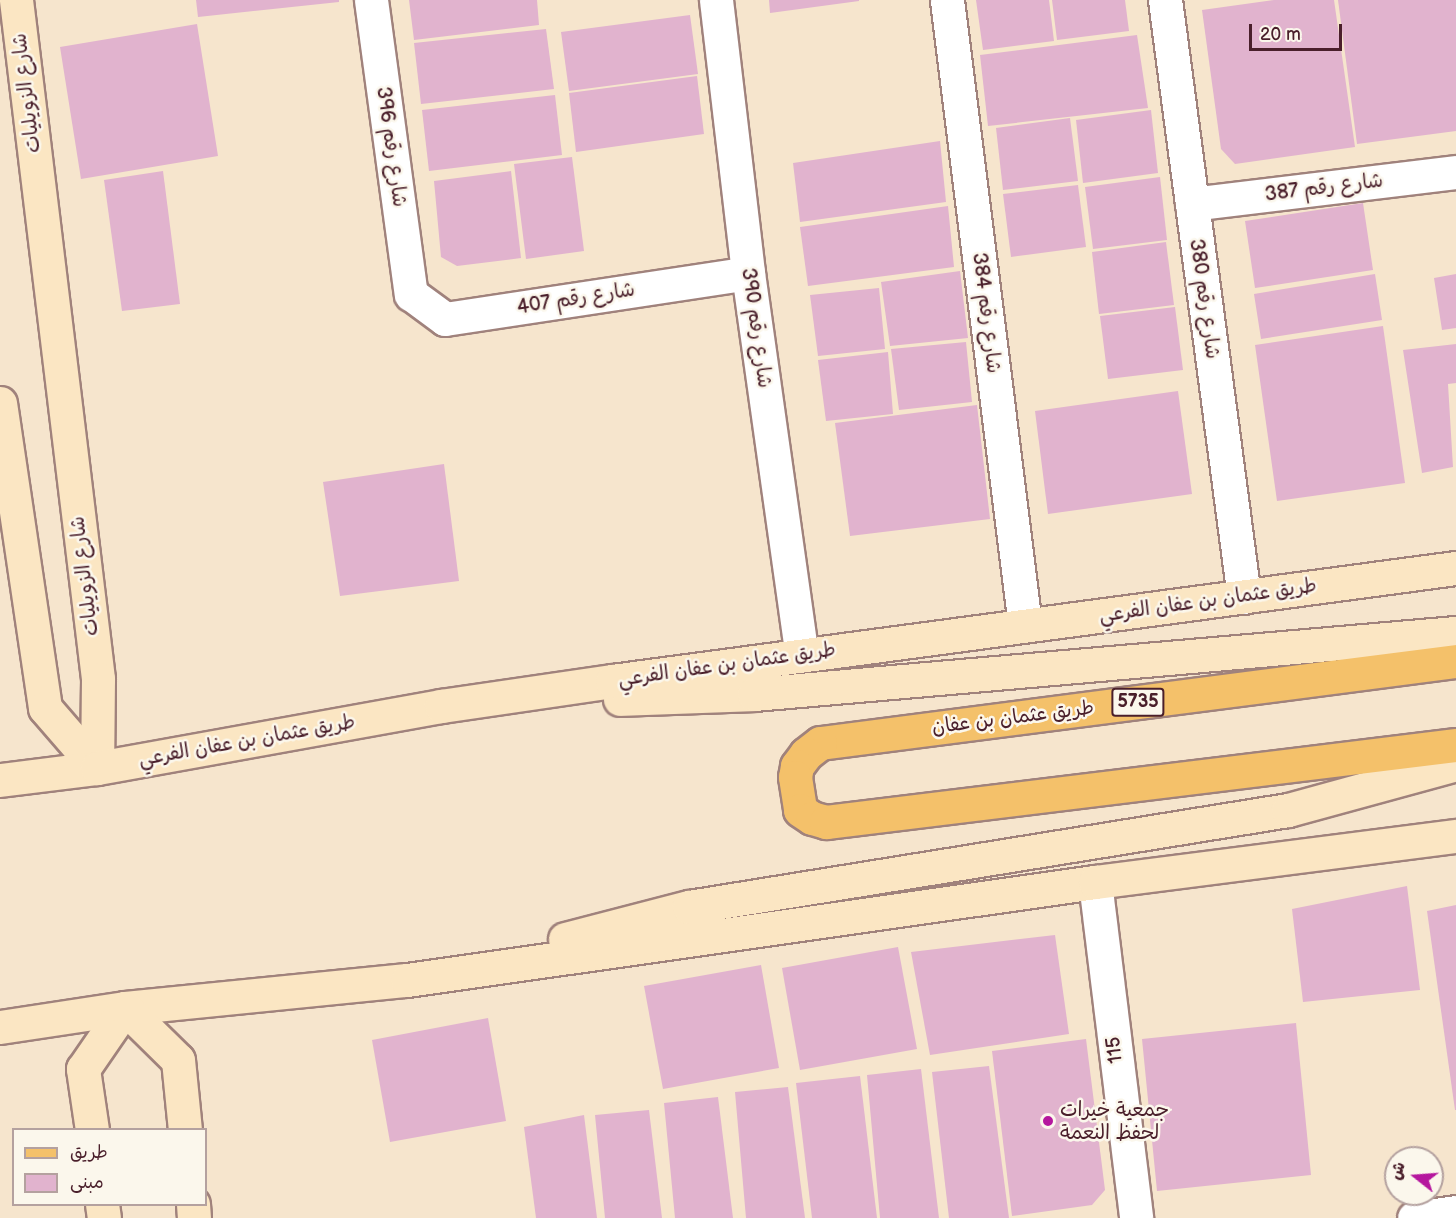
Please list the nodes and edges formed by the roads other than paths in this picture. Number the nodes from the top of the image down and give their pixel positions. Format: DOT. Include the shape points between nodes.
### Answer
graph roads {
  1 [pos="16,0"];
  2 [pos="371,0"];
  3 [pos="716,0"];
  4 [pos="947,0"];
  5 [pos="1165,0"];
  6 [pos="1456,172"];
  7 [pos="1192,204"];
  8 [pos="748,273"];
  9 [pos="411,294"];
  10 [pos="0,403"];
  11 [pos="1456,568"];
  12 [pos="1244,597"];
  13 [pos="1025,626"];
  14 [pos="1456,633"];
  15 [pos="802,655"];
  16 [pos="1456,661"];
  17 [pos="441,706"];
  18 [pos="1456,745"];
  19 [pos="1456,764"];
  20 [pos="97,768"];
  21 [pos="0,780"];
  22 [pos="1456,836"];
  23 [pos="1095,882"];
  24 [pos="407,980"];
  25 [pos="125,1008"];
  26 [pos="0,1027"];
  27 [pos="92,1128"];
  28 [pos="185,1128"];
  29 [pos="1456,1212"];
  30 [pos="1136,1218"];
  31 [pos="1414,1218"];
  1 -- 20 [label="main road, شارع الزويليات" via="98,679"];
  2 -- 9 [label="street, شارع رقم 396"];
  3 -- 8 [label="street, شارع رقم 390"];
  4 -- 13 [label="street, شارع رقم 384"];
  5 -- 7 [label="street, شارع رقم 380"];
  6 -- 7 [label="street, شارع رقم 387"];
  7 -- 12 [label="street, شارع رقم 380"];
  8 -- 9 [label="street, شارع رقم 407" via="445,319"];
  8 -- 15 [label="street, شارع رقم 390"];
  10 -- 20 [label="main road" via="45,708"];
  11 -- 12 [label="main road, طريق عثمان بن عفان الفرعي"];
  12 -- 13 [label="main road, طريق عثمان بن عفان الفرعي"];
  13 -- 15 [label="main road, طريق عثمان بن عفان الفرعي"];
  14 -- 17 [label="main road" via="754,694"];
  15 -- 17 [label="main road, طريق عثمان بن عفان الفرعي"];
  16 -- 18 [label="main road, طريق عثمان بن عفان / 5735" via="820,743 797,766 795,788 800,810 826,822"];
  17 -- 20 [label="main road, طريق عثمان بن عفان الفرعي"];
  19 -- 24 [label="main road" via="1288,810 689,907"];
  20 -- 21 [label="main road, طريق عثمان بن عفان الفرعي"];
  22 -- 23 [label="main road"];
  23 -- 24 [label="main road"];
  23 -- 30 [label="street, 115"];
  24 -- 25 [label="main road"];
  25 -- 26 [label="main road"];
  25 -- 27 [label="main road" via="83,1069"];
  25 -- 28 [label="main road" via="178,1060"];
  29 -- 31 [label="street"];
}
